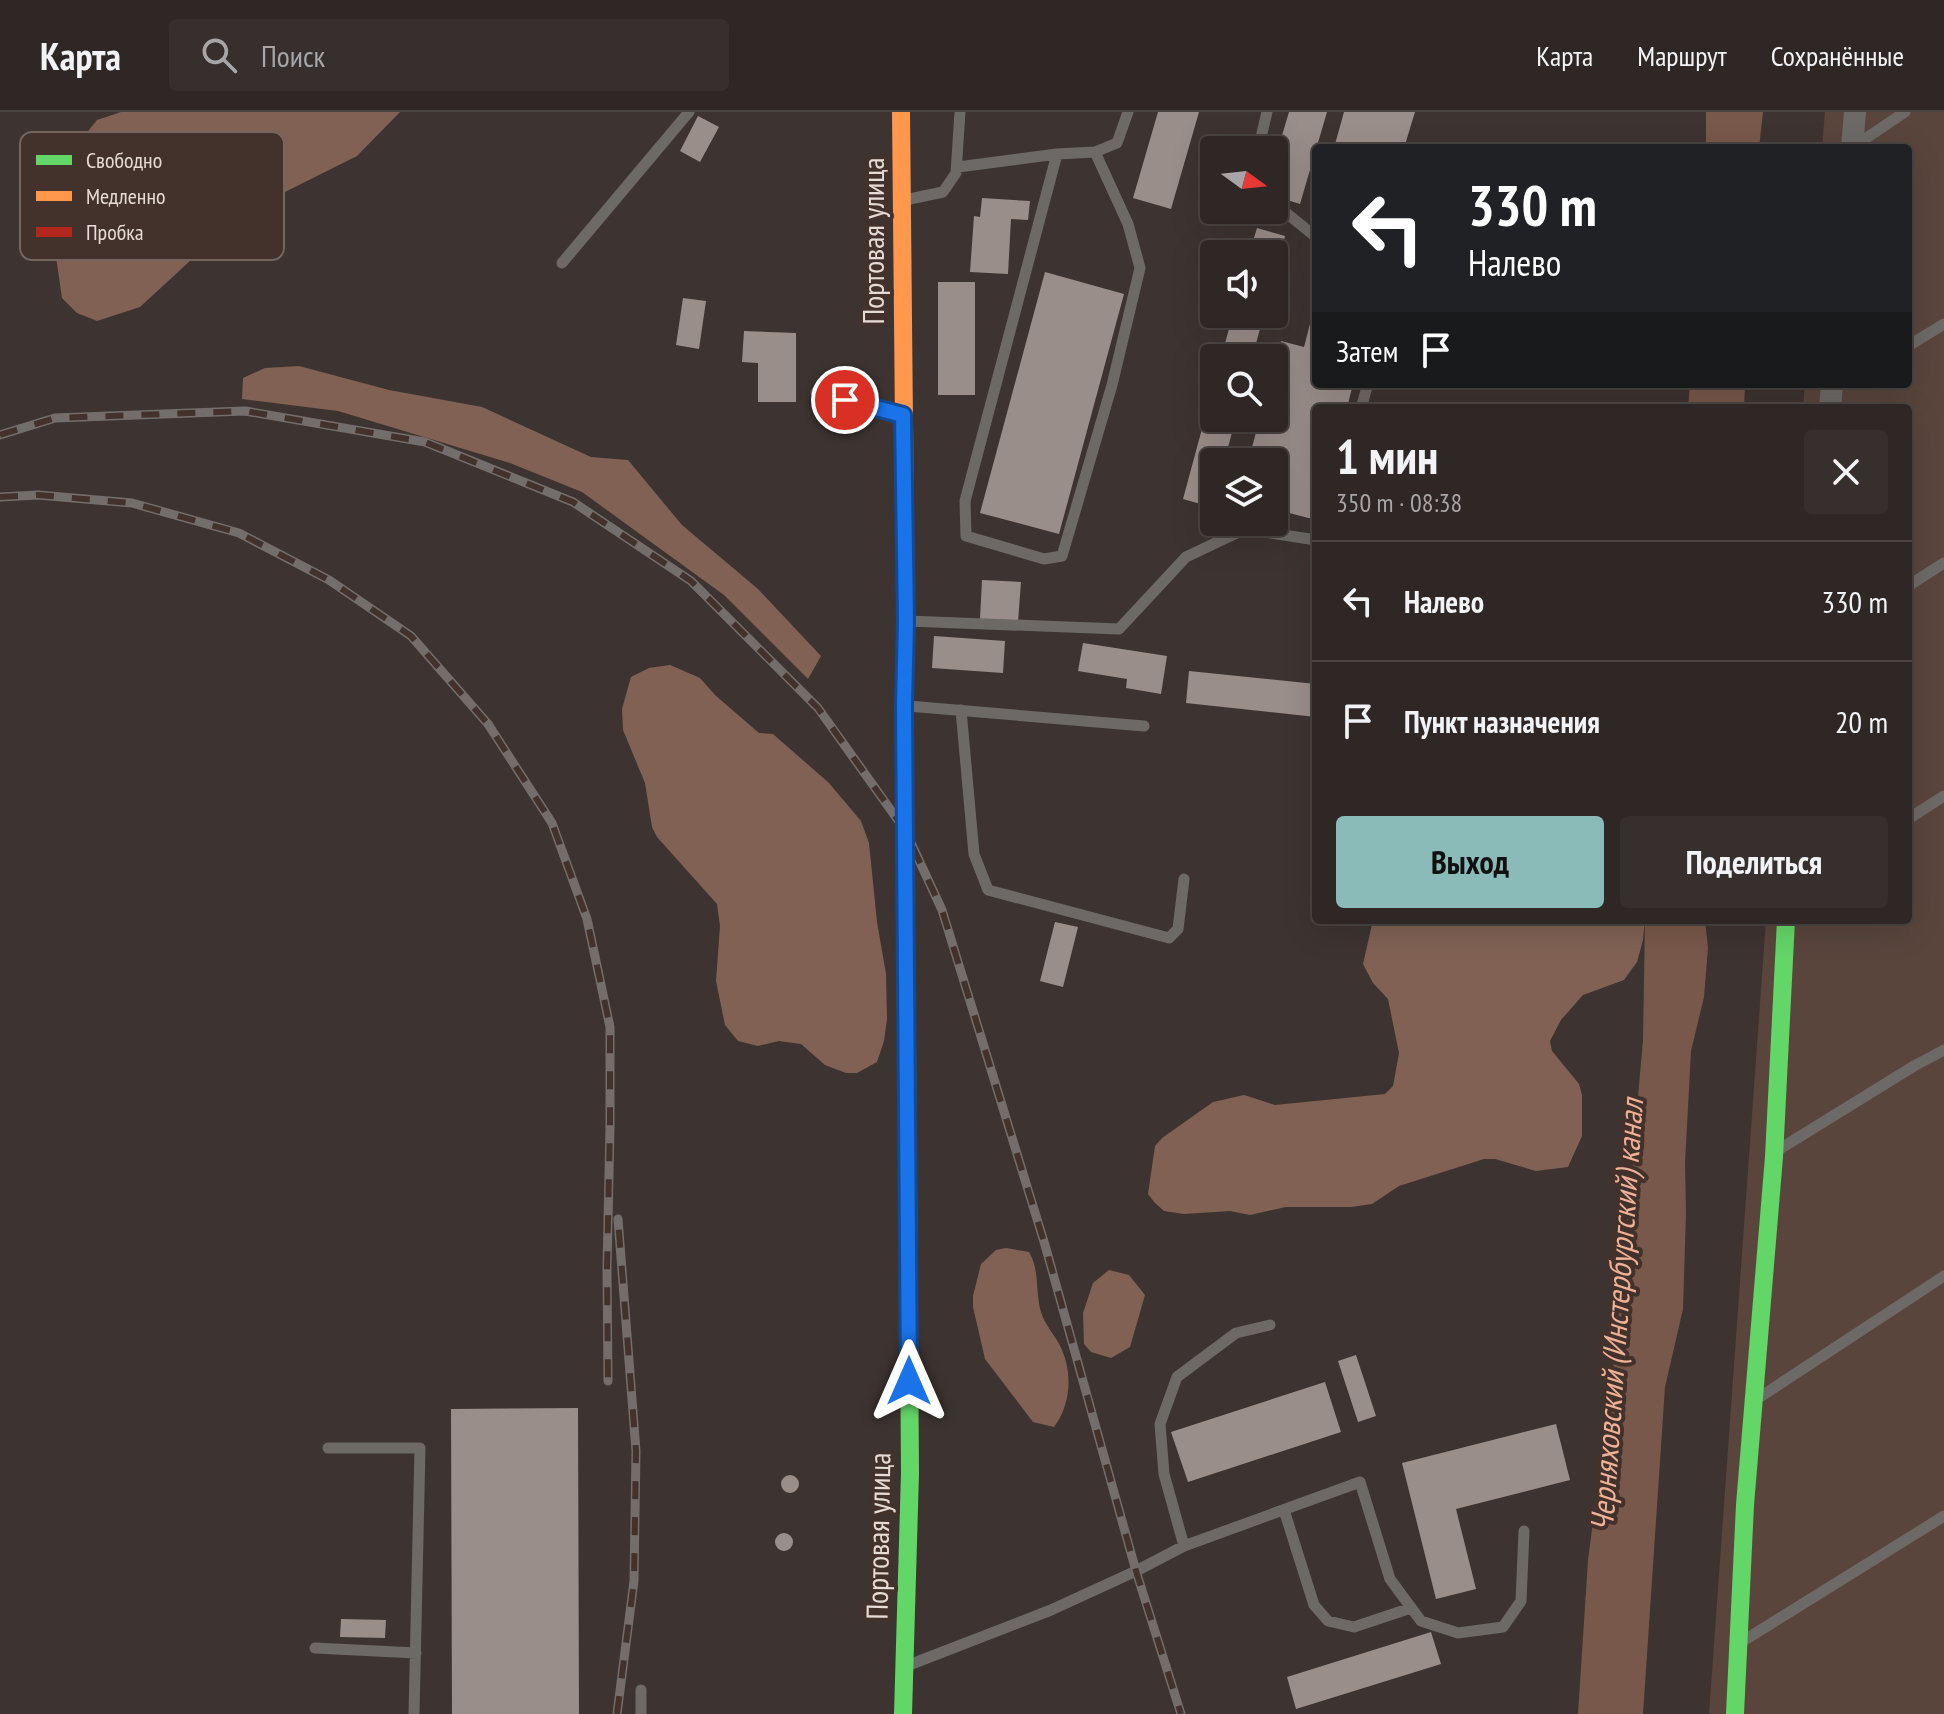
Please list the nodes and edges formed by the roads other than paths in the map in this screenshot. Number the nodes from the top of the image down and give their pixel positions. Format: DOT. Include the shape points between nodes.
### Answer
graph roads {
  1 [pos="689,112"];
  2 [pos="901,112"];
  3 [pos="960,112"];
  4 [pos="1128,112"];
  5 [pos="1267,112"];
  6 [pos="1855,112"];
  7 [pos="1905,112"];
  8 [pos="1261,136"];
  9 [pos="1852,144"];
  10 [pos="1857,144"];
  11 [pos="1095,152"];
  12 [pos="1057,154"];
  13 [pos="958,167"];
  14 [pos="901,201"];
  15 [pos="1288,214"];
  16 [pos="1312,234"];
  17 [pos="562,263"];
  18 [pos="1944,324"];
  19 [pos="1912,344"];
  20 [pos="816,392"];
  21 [pos="903,415"];
  22 [pos="1312,539"];
  23 [pos="1944,563"];
  24 [pos="1912,583"];
  25 [pos="906,621"];
  26 [pos="904,705"];
  27 [pos="961,710"];
  28 [pos="1144,726"];
  29 [pos="1944,796"];
  30 [pos="1912,816"];
  31 [pos="1184,879"];
  32 [pos="1786,924"];
  33 [pos="1944,1050"];
  34 [pos="1774,1152"];
  35 [pos="1944,1276"];
  36 [pos="1270,1325"];
  37 [pos="1754,1402"];
  38 [pos="328,1448"];
  39 [pos="1284,1510"];
  40 [pos="1944,1516"];
  41 [pos="1524,1531"];
  42 [pos="1184,1546"];
  43 [pos="1411,1608"];
  44 [pos="1736,1646"];
  45 [pos="315,1648"];
  46 [pos="416,1653"];
  47 [pos="905,1667"];
  48 [pos="641,1690"];
  49 [pos="414,1714"];
  50 [pos="641,1714"];
  51 [pos="903,1714"];
  52 [pos="1735,1714"];
  1 -- 17 [label="lane"];
  2 -- 14 [label="street, Портовая улица"];
  3 -- 13 [label="lane"];
  4 -- 11 [label="lane" via="1117,143"];
  5 -- 8 [label="lane"];
  6 -- 9 [label="street"];
  7 -- 10 [label="lane"];
  11 -- 12 [label="lane"];
  11 -- 12 [label="lane" via="1128,224 1140,268 1062,556 1044,559 966,536 965,501"];
  12 -- 13 [label="lane"];
  13 -- 14 [label="lane" via="943,192"];
  14 -- 21 [label="street, Портовая улица"];
  15 -- 16 [label="lane"];
  18 -- 19 [label="lane"];
  20 -- 21 [label="lane"];
  21 -- 25 [label="street, Портовая улица"];
  22 -- 25 [label="lane" via="1245,529 1186,557 1119,629"];
  23 -- 24 [label="lane"];
  25 -- 26 [label="street, Портовая улица"];
  26 -- 27 [label="lane"];
  26 -- 47 [label="street, Портовая улица" via="910,1473"];
  27 -- 28 [label="lane"];
  27 -- 31 [label="lane" via="974,854 988,890 1169,938 1178,929"];
  29 -- 30 [label="lane"];
  32 -- 34 [label="street"];
  33 -- 34 [label="lane"];
  34 -- 37 [label="street"];
  35 -- 37 [label="lane"];
  36 -- 42 [label="lane" via="1236,1333 1177,1377 1160,1424 1164,1474"];
  37 -- 44 [label="street"];
  38 -- 46 [label="lane" via="420,1448"];
  39 -- 42 [label="lane"];
  39 -- 43 [label="lane" via="1314,1605 1328,1621 1354,1627"];
  39 -- 43 [label="lane" via="1360,1482 1390,1579"];
  40 -- 44 [label="lane"];
  41 -- 43 [label="lane" via="1521,1601 1503,1627 1458,1633 1421,1621"];
  42 -- 47 [label="lane" via="1051,1610"];
  44 -- 52 [label="street"];
  45 -- 46 [label="lane"];
  46 -- 49 [label="lane"];
  47 -- 51 [label="street, Портовая улица"];
  48 -- 50 [label="lane"];
}
